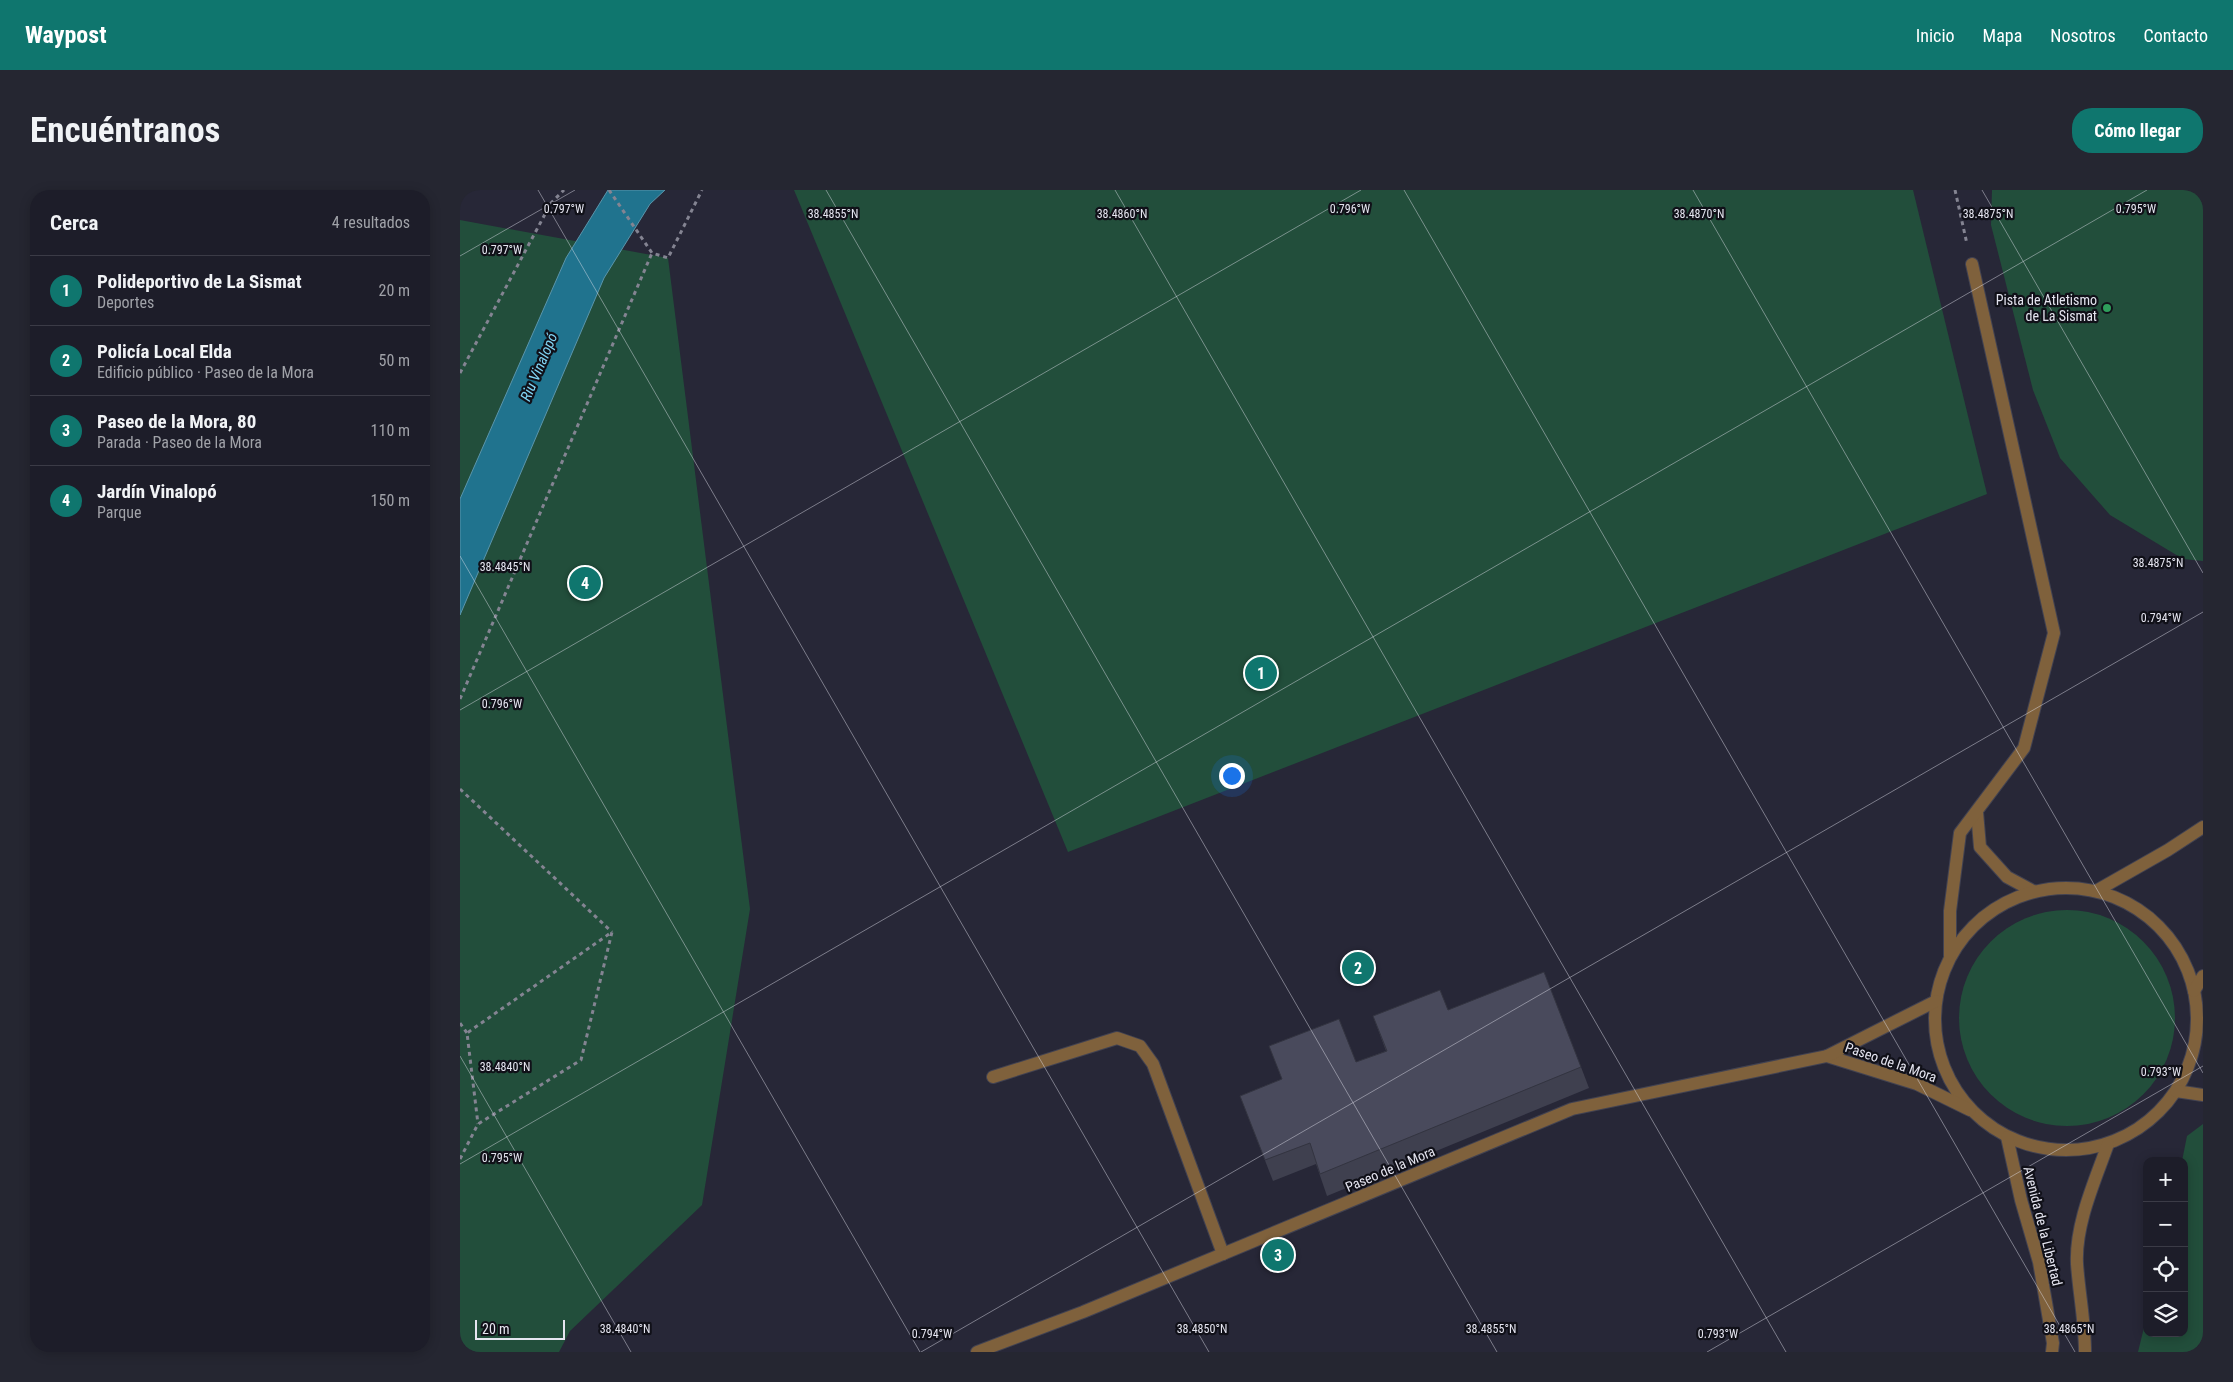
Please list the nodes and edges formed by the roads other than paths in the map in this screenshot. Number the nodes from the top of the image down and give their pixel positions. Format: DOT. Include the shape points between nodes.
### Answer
graph roads {
  1 [pos="1972,264"];
  2 [pos="1977,812"];
  3 [pos="2203,827"];
  4 [pos="2096,891"];
  5 [pos="2033,892"];
  6 [pos="1950,956"];
  7 [pos="2203,976"];
  8 [pos="2194,991"];
  9 [pos="1936,1001"];
  10 [pos="2200,1025"];
  11 [pos="1827,1056"];
  12 [pos="993,1077"];
  13 [pos="2176,1091"];
  14 [pos="2203,1095"];
  15 [pos="1972,1111"];
  16 [pos="2007,1136"];
  17 [pos="2108,1144"];
  18 [pos="1223,1254"];
  19 [pos="976,1352"];
  20 [pos="2052,1352"];
  21 [pos="2085,1352"];
  1 -- 2 [label="street" via="2054,633 2024,748"];
  2 -- 5 [label="street" via="1980,847 2007,877"];
  2 -- 6 [label="street" via="1960,832 1950,911"];
  3 -- 4 [label="street"];
  4 -- 5 [label="street" via="2064,887"];
  4 -- 8 [label="street" via="2130,904 2160,927 2182,957"];
  5 -- 6 [label="street" via="2000,905 1971,927"];
  6 -- 9 [label="street"];
  7 -- 8 [label="street"];
  8 -- 10 [label="street"];
  9 -- 11 [label="street, Paseo de la Mora"];
  9 -- 15 [label="street" via="1936,1041 1948,1078"];
  10 -- 13 [label="street" via="2192,1058"];
  11 -- 15 [label="street, Paseo de la Mora" via="1917,1084"];
  11 -- 18 [label="street, Paseo de la Mora" via="1572,1109"];
  12 -- 18 [label="street" via="1116,1038 1140,1046 1153,1064"];
  13 -- 14 [label="street"];
  13 -- 17 [label="street" via="2147,1124"];
  15 -- 16 [label="street"];
  16 -- 17 [label="street" via="2039,1148 2074,1150"];
  16 -- 20 [label="street, Avenida de la Libertad" via="2021,1200 2040,1262"];
  17 -- 21 [label="street, Avenida de la Libertad" via="2082,1217 2077,1262"];
  18 -- 19 [label="street, Paseo de la Mora"];
}
